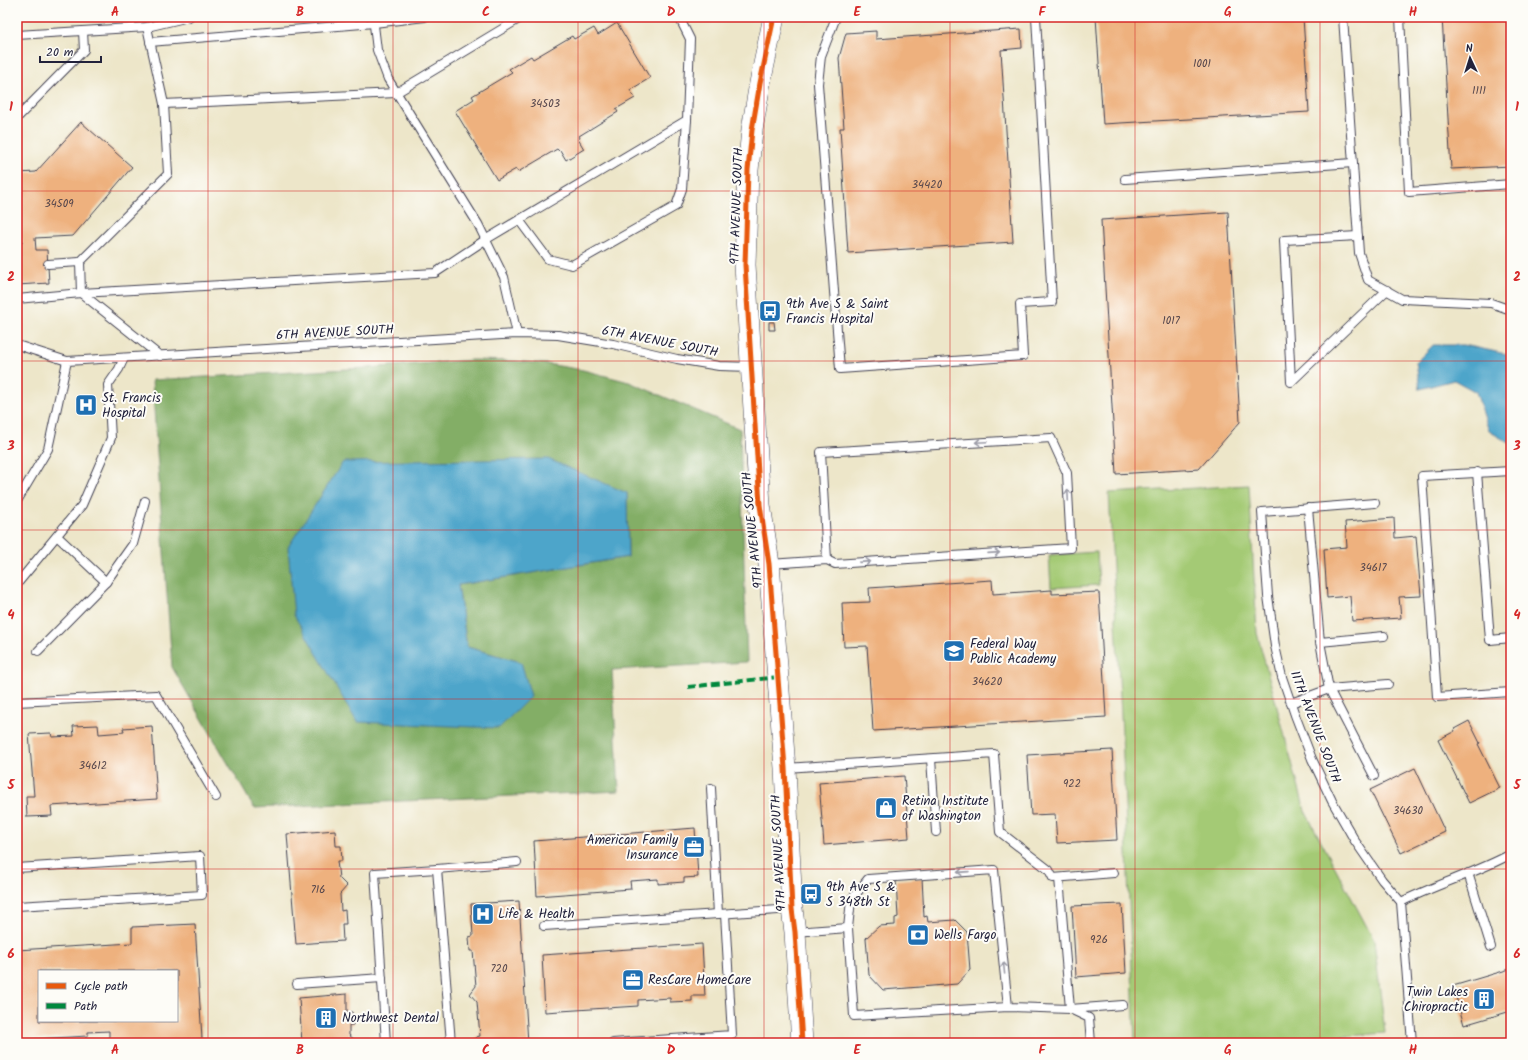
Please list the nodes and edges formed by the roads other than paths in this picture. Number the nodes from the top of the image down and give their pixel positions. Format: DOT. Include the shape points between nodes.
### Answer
graph roads {
  1 [pos="189,17"];
  2 [pos="425,17"];
  3 [pos="522,17"];
  4 [pos="679,17"];
  5 [pos="774,17"];
  6 [pos="836,17"];
  7 [pos="1036,17"];
  8 [pos="1343,17"];
  9 [pos="1400,17"];
  10 [pos="373,20"];
  11 [pos="147,27"];
  12 [pos="83,32"];
  13 [pos="17,35"];
  14 [pos="150,42"];
  15 [pos="396,93"];
  16 [pos="164,104"];
  17 [pos="17,118"];
  18 [pos="687,120"];
  19 [pos="1353,163"];
  20 [pos="1125,179"];
  21 [pos="1511,184"];
  22 [pos="519,220"];
  23 [pos="1358,236"];
  24 [pos="485,240"];
  25 [pos="80,262"];
  26 [pos="48,264"];
  27 [pos="1386,290"];
  28 [pos="81,293"];
  29 [pos="17,299"];
  30 [pos="1511,310"];
  31 [pos="517,334"];
  32 [pos="17,345"];
  33 [pos="160,356"];
  34 [pos="124,358"];
  35 [pos="67,361"];
  36 [pos="751,366"];
  37 [pos="1511,471"];
  38 [pos="1477,472"];
  39 [pos="145,500"];
  40 [pos="17,501"];
  41 [pos="1375,503"];
  42 [pos="1308,508"];
  43 [pos="57,536"];
  44 [pos="827,560"];
  45 [pos="769,564"];
  46 [pos="106,582"];
  47 [pos="17,584"];
  48 [pos="1384,636"];
  49 [pos="1511,638"];
  50 [pos="1320,642"];
  51 [pos="38,650"];
  52 [pos="1388,684"];
  53 [pos="1330,689"];
  54 [pos="1511,692"];
  55 [pos="17,702"];
  56 [pos="1291,703"];
  57 [pos="931,759"];
  58 [pos="785,768"];
  59 [pos="1374,776"];
  60 [pos="710,788"];
  61 [pos="216,796"];
  62 [pos="936,832"];
  63 [pos="1511,854"];
  64 [pos="517,862"];
  65 [pos="17,868"];
  66 [pos="437,869"];
  67 [pos="1114,873"];
  68 [pos="1468,873"];
  69 [pos="1059,878"];
  70 [pos="1401,902"];
  71 [pos="17,906"];
  72 [pos="792,909"];
  73 [pos="722,914"];
  74 [pos="544,926"];
  75 [pos="848,928"];
  76 [pos="795,932"];
  77 [pos="1491,947"];
  78 [pos="382,978"];
  79 [pos="297,984"];
  80 [pos="1124,1005"];
  81 [pos="1008,1007"];
  82 [pos="1070,1009"];
  83 [pos="386,1043"];
  84 [pos="451,1043"];
  85 [pos="613,1043"];
  86 [pos="802,1043"];
  87 [pos="1091,1043"];
  88 [pos="1412,1043"];
  1 -- 11 [label="lane"];
  2 -- 10 [label="lane"];
  3 -- 15 [label="lane"];
  4 -- 18 [label="lane" via="690,39"];
  5 -- 36 [label="street, 9TH AVENUE SOUTH" via="752,130 748,170 745,265"];
  6 -- 7 [label="lane" via="821,56 818,84 840,370 1023,356 1020,304 1052,302"];
  8 -- 19 [label="lane"];
  9 -- 21 [label="lane" via="1408,192"];
  10 -- 14 [label="lane"];
  10 -- 15 [label="lane" via="377,50"];
  11 -- 12 [label="lane"];
  11 -- 14 [label="lane"];
  12 -- 13 [label="lane"];
  12 -- 17 [label="lane" via="84,50"];
  14 -- 16 [label="lane"];
  15 -- 16 [label="lane"];
  15 -- 24 [label="lane" via="478,224"];
  16 -- 25 [label="lane" via="168,174"];
  18 -- 22 [label="lane"];
  18 -- 22 [label="lane" via="682,189 676,206 572,265 548,259"];
  19 -- 20 [label="lane"];
  19 -- 23 [label="lane"];
  22 -- 24 [label="lane"];
  23 -- 27 [label="lane" via="1359,253 1368,280"];
  23 -- 27 [label="lane" via="1284,240 1291,382"];
  24 -- 28 [label="lane" via="435,273"];
  24 -- 31 [label="lane" via="504,277"];
  25 -- 26 [label="lane"];
  25 -- 28 [label="lane"];
  27 -- 30 [label="lane" via="1402,299 1491,303"];
  28 -- 29 [label="lane"];
  28 -- 33 [label="lane"];
  31 -- 33 [label="lane, 6TH AVENUE SOUTH"];
  31 -- 36 [label="lane, 6TH AVENUE SOUTH" via="558,335 719,366"];
  32 -- 35 [label="lane"];
  33 -- 34 [label="lane, 6TH AVENUE SOUTH"];
  34 -- 35 [label="lane, 6TH AVENUE SOUTH"];
  34 -- 43 [label="lane" via="108,385 111,438 82,505"];
  35 -- 40 [label="lane" via="48,449"];
  36 -- 45 [label="street, 9TH AVENUE SOUTH" via="760,505"];
  37 -- 38 [label="lane"];
  38 -- 49 [label="lane" via="1490,640"];
  38 -- 54 [label="lane" via="1422,476 1437,697"];
  39 -- 46 [label="lane" via="133,544"];
  41 -- 42 [label="lane, 11TH AVENUE SOUTH"];
  42 -- 50 [label="lane"];
  42 -- 56 [label="lane, 11TH AVENUE SOUTH" via="1262,512 1274,639"];
  43 -- 46 [label="lane"];
  43 -- 47 [label="lane"];
  44 -- 44 [label="lane, one-way" via="835,564 1071,548 1067,473 1051,438 821,452"];
  44 -- 45 [label="lane"];
  45 -- 58 [label="street, 9TH AVENUE SOUTH"];
  46 -- 51 [label="lane"];
  48 -- 50 [label="lane"];
  50 -- 53 [label="lane"];
  52 -- 53 [label="lane"];
  53 -- 56 [label="lane"];
  53 -- 59 [label="lane"];
  55 -- 61 [label="lane" via="156,694"];
  56 -- 70 [label="lane, 11TH AVENUE SOUTH" via="1312,759 1332,801 1355,841"];
  57 -- 58 [label="lane"];
  57 -- 62 [label="lane"];
  57 -- 69 [label="lane" via="994,754 1000,832 1049,870 1053,878"];
  58 -- 72 [label="street, 9TH AVENUE SOUTH"];
  60 -- 73 [label="lane"];
  63 -- 68 [label="lane"];
  64 -- 66 [label="lane"];
  65 -- 71 [label="lane" via="200,856 202,895"];
  66 -- 78 [label="lane" via="375,873"];
  66 -- 84 [label="lane"];
  67 -- 69 [label="lane"];
  68 -- 70 [label="lane"];
  68 -- 77 [label="lane"];
  69 -- 82 [label="lane"];
  70 -- 88 [label="lane"];
  72 -- 73 [label="lane"];
  72 -- 76 [label="street, 9TH AVENUE SOUTH"];
  73 -- 74 [label="lane"];
  73 -- 85 [label="lane" via="732,1035"];
  75 -- 76 [label="lane"];
  75 -- 81 [label="lane" via="854,1016"];
  81 -- 75 [label="lane, one-way" via="994,870 868,879 851,900"];
  76 -- 86 [label="street, 9TH AVENUE SOUTH"];
  78 -- 79 [label="lane"];
  78 -- 83 [label="lane"];
  80 -- 82 [label="lane"];
  81 -- 82 [label="lane"];
  82 -- 87 [label="lane" via="1089,1018"];
}
